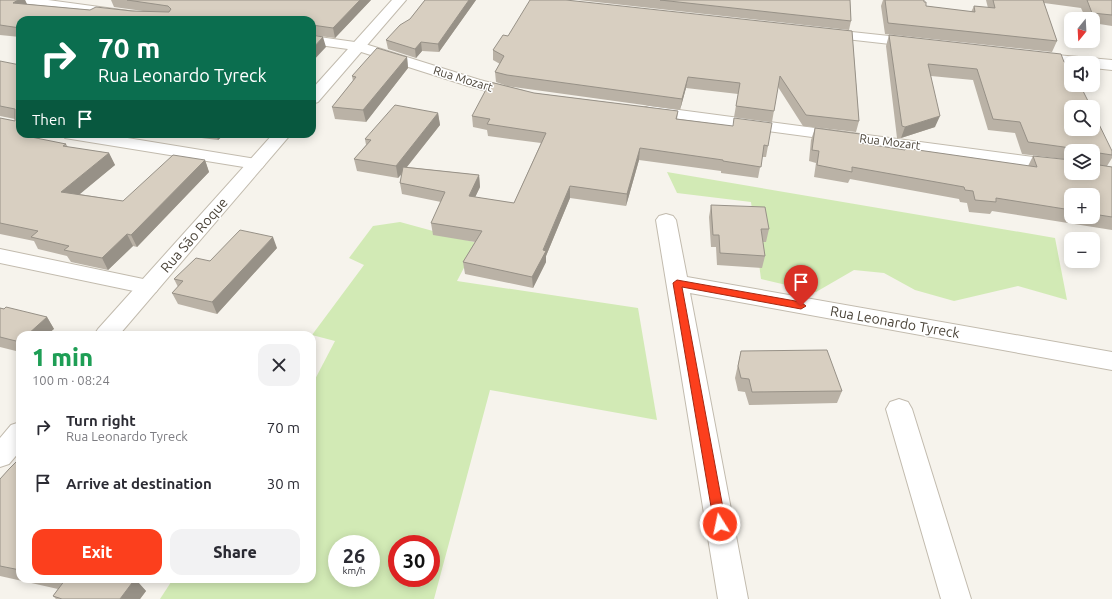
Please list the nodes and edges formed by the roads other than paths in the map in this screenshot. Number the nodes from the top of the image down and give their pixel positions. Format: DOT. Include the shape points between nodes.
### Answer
graph roads {
  1 [pos="20,0"];
  2 [pos="399,0"];
  3 [pos="137,16"];
  4 [pos="814,32"];
  5 [pos="316,41"];
  6 [pos="932,45"];
  7 [pos="357,46"];
  8 [pos="1020,55"];
  9 [pos="1064,60"];
  10 [pos="1100,64"];
  11 [pos="1112,65"];
  12 [pos="316,94"];
  13 [pos="534,97"];
  14 [pos="636,110"];
  15 [pos="96,138"];
  16 [pos="279,138"];
  17 [pos="256,164"];
  18 [pos="1064,166"];
  19 [pos="666,220"];
  20 [pos="0,256"];
  21 [pos="677,283"];
  22 [pos="148,287"];
  23 [pos="110,331"];
  24 [pos="1112,361"];
  25 [pos="899,409"];
  26 [pos="16,438"];
  27 [pos="0,456"];
  28 [pos="733,599"];
  29 [pos="956,599"];
  1 -- 3 [label="street"];
  2 -- 7 [label="street"];
  4 -- 6 [label="street"];
  5 -- 7 [label="street, Rua Mozart"];
  7 -- 12 [label="street"];
  7 -- 13 [label="street, Rua Mozart" via="497,89"];
  8 -- 9 [label="street"];
  10 -- 11 [label="street"];
  14 -- 18 [label="street, Rua Mozart"];
  15 -- 17 [label="street"];
  16 -- 17 [label="street, Rua São Roque"];
  17 -- 22 [label="street, Rua São Roque"];
  19 -- 21 [label="street"];
  20 -- 22 [label="street"];
  21 -- 24 [label="street, Rua Leonardo Tyreck"];
  21 -- 28 [label="street"];
  22 -- 23 [label="street, Rua São Roque"];
  25 -- 29 [label="street"];
  26 -- 27 [label="street"];
}
